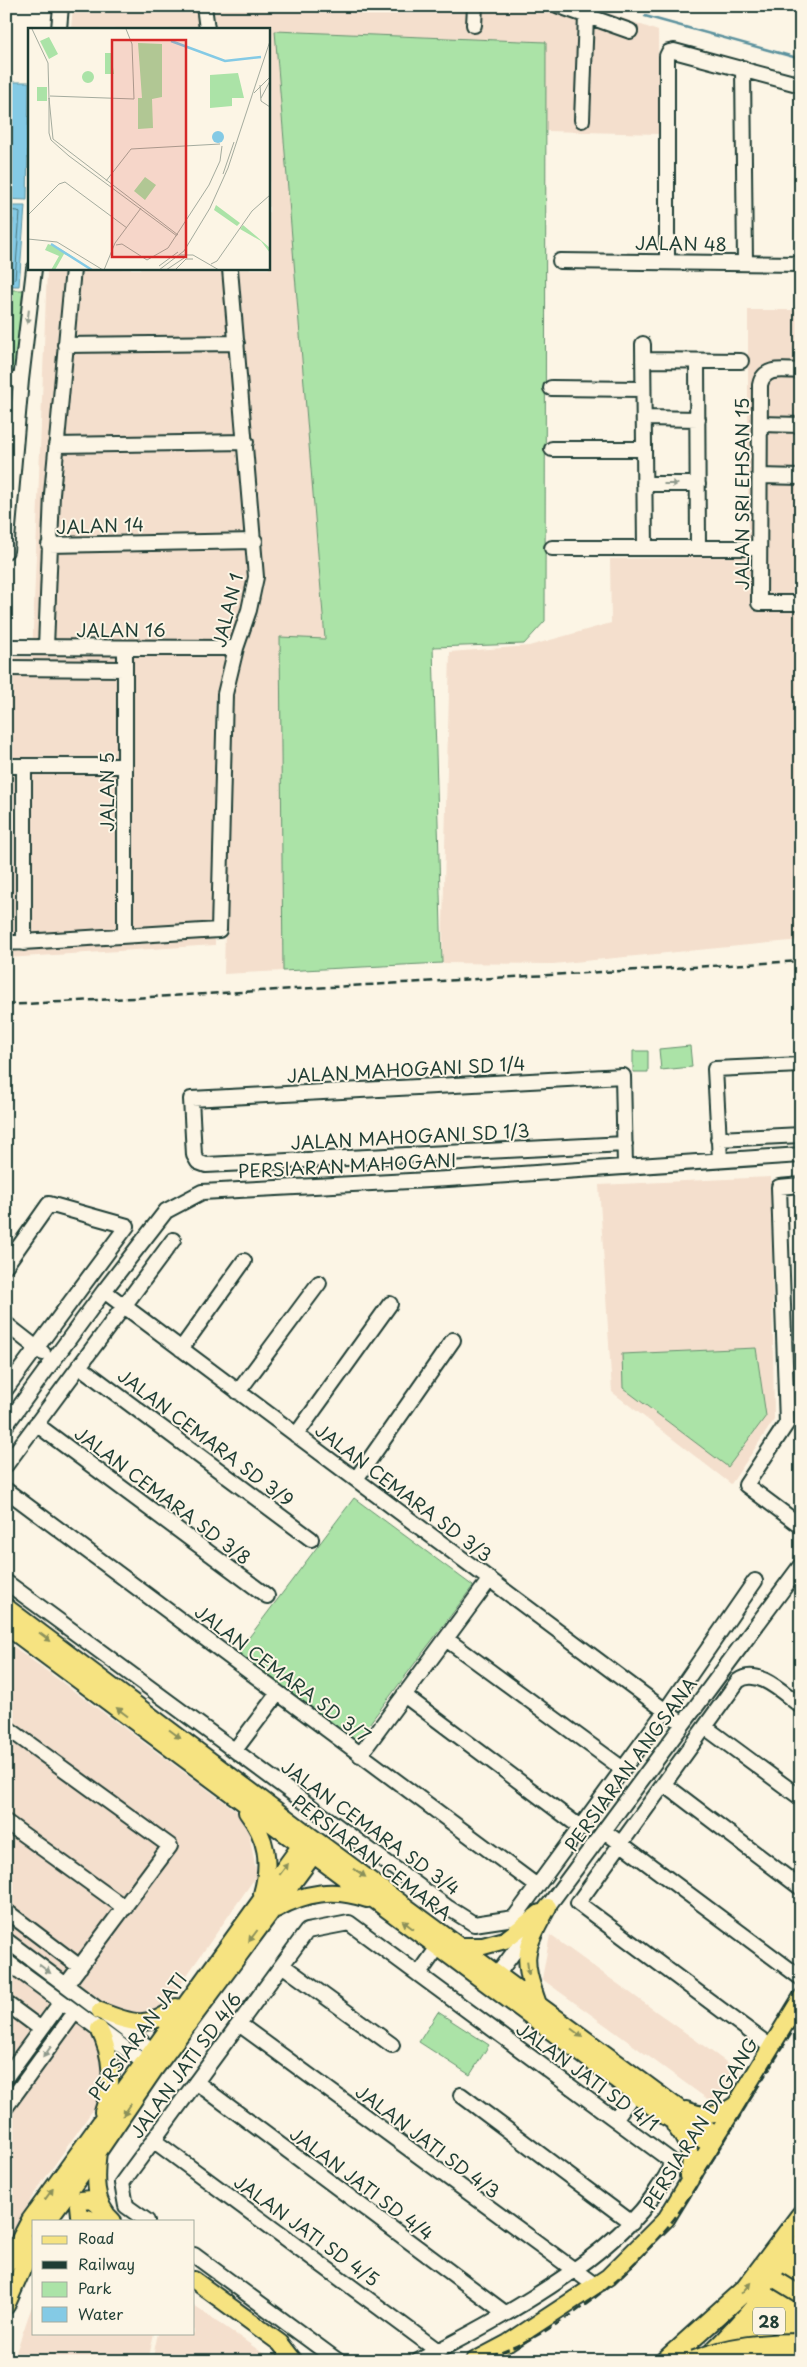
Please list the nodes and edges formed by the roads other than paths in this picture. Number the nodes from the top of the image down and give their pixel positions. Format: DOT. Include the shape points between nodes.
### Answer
graph roads {
  1 [pos="61,6"];
  2 [pos="204,6"];
  3 [pos="475,6"];
  4 [pos="559,6"];
  5 [pos="586,16"];
  6 [pos="474,25"];
  7 [pos="59,28"];
  8 [pos="207,28"];
  9 [pos="630,31"];
  10 [pos="743,68"];
  11 [pos="801,85"];
  12 [pos="582,120"];
  13 [pos="560,261"];
  14 [pos="667,261"];
  15 [pos="745,263"];
  16 [pos="801,264"];
  17 [pos="34,270"];
  18 [pos="73,270"];
  19 [pos="230,270"];
  20 [pos="237,343"];
  21 [pos="643,344"];
  22 [pos="65,345"];
  23 [pos="643,360"];
  24 [pos="696,361"];
  25 [pos="741,361"];
  26 [pos="801,371"];
  27 [pos="6,380"];
  28 [pos="21,380"];
  29 [pos="551,388"];
  30 [pos="643,389"];
  31 [pos="644,418"];
  32 [pos="698,419"];
  33 [pos="760,424"];
  34 [pos="801,424"];
  35 [pos="11,441"];
  36 [pos="246,442"];
  37 [pos="56,445"];
  38 [pos="552,449"];
  39 [pos="644,449"];
  40 [pos="760,476"];
  41 [pos="801,477"];
  42 [pos="644,484"];
  43 [pos="698,484"];
  44 [pos="9,502"];
  45 [pos="254,541"];
  46 [pos="49,544"];
  47 [pos="759,546"];
  48 [pos="698,547"];
  49 [pos="552,548"];
  50 [pos="645,548"];
  51 [pos="6,550"];
  52 [pos="801,603"];
  53 [pos="6,648"];
  54 [pos="46,648"];
  55 [pos="125,648"];
  56 [pos="236,648"];
  57 [pos="6,668"];
  58 [pos="125,669"];
  59 [pos="6,766"];
  60 [pos="24,766"];
  61 [pos="125,766"];
  62 [pos="125,936"];
  63 [pos="6,943"];
  64 [pos="24,943"];
  65 [pos="801,1065"];
  66 [pos="801,1135"];
  67 [pos="718,1140"];
  68 [pos="625,1144"];
  69 [pos="801,1155"];
  70 [pos="720,1160"];
  71 [pos="198,1162"];
  72 [pos="625,1166"];
  73 [pos="801,1185"];
  74 [pos="173,1240"];
  75 [pos="244,1260"];
  76 [pos="6,1265"];
  77 [pos="319,1283"];
  78 [pos="113,1298"];
  79 [pos="390,1304"];
  80 [pos="6,1324"];
  81 [pos="453,1340"];
  82 [pos="37,1348"];
  83 [pos="181,1349"];
  84 [pos="53,1360"];
  85 [pos="79,1366"];
  86 [pos="6,1389"];
  87 [pos="238,1392"];
  88 [pos="36,1424"];
  89 [pos="6,1426"];
  90 [pos="296,1435"];
  91 [pos="6,1465"];
  92 [pos="356,1479"];
  93 [pos="6,1490"];
  94 [pos="800,1526"];
  95 [pos="311,1539"];
  96 [pos="801,1565"];
  97 [pos="490,1579"];
  98 [pos="755,1581"];
  99 [pos="6,1582"];
  100 [pos="267,1596"];
  101 [pos="6,1608"];
  102 [pos="6,1626"];
  103 [pos="446,1639"];
  104 [pos="278,1693"];
  105 [pos="404,1695"];
  106 [pos="801,1706"];
  107 [pos="674,1717"];
  108 [pos="6,1727"];
  109 [pos="705,1727"];
  110 [pos="235,1750"];
  111 [pos="360,1755"];
  112 [pos="622,1769"];
  113 [pos="664,1784"];
  114 [pos="236,1797"];
  115 [pos="801,1798"];
  116 [pos="6,1822"];
  117 [pos="580,1827"];
  118 [pos="604,1831"];
  119 [pos="621,1844"];
  120 [pos="311,1845"];
  121 [pos="537,1886"];
  122 [pos="801,1888"];
  123 [pos="379,1903"];
  124 [pos="265,1907"];
  125 [pos="548,1907"];
  126 [pos="125,1908"];
  127 [pos="6,1911"];
  128 [pos="307,1931"];
  129 [pos="6,1940"];
  130 [pos="460,1946"];
  131 [pos="438,1948"];
  132 [pos="6,1961"];
  133 [pos="282,1965"];
  134 [pos="80,1967"];
  135 [pos="419,1974"];
  136 [pos="801,1978"];
  137 [pos="494,1980"];
  138 [pos="66,1985"];
  139 [pos="191,1995"];
  140 [pos="801,1998"];
  141 [pos="61,2002"];
  142 [pos="6,2003"];
  143 [pos="538,2004"];
  144 [pos="100,2011"];
  145 [pos="75,2012"];
  146 [pos="238,2024"];
  147 [pos="41,2029"];
  148 [pos="99,2029"];
  149 [pos="392,2045"];
  150 [pos="772,2047"];
  151 [pos="153,2060"];
  152 [pos="6,2077"];
  153 [pos="196,2082"];
  154 [pos="634,2093"];
  155 [pos="461,2095"];
  156 [pos="736,2104"];
  157 [pos="6,2107"];
  158 [pos="670,2111"];
  159 [pos="616,2120"];
  160 [pos="98,2125"];
  161 [pos="153,2140"];
  162 [pos="713,2140"];
  163 [pos="98,2152"];
  164 [pos="684,2188"];
  165 [pos="801,2216"];
  166 [pos="104,2217"];
  167 [pos="48,2220"];
  168 [pos="146,2220"];
  169 [pos="632,2223"];
  170 [pos="801,2247"];
  171 [pos="32,2248"];
  172 [pos="195,2256"];
  173 [pos="6,2266"];
  174 [pos="575,2269"];
  175 [pos="787,2277"];
  176 [pos="195,2281"];
  177 [pos="801,2283"];
  178 [pos="596,2286"];
  179 [pos="195,2293"];
  180 [pos="798,2302"];
  181 [pos="6,2306"];
  182 [pos="505,2314"];
  183 [pos="788,2350"];
  184 [pos="438,2351"];
  185 [pos="801,2360"];
  186 [pos="294,2361"];
  187 [pos="338,2361"];
  188 [pos="418,2361"];
  189 [pos="474,2361"];
  190 [pos="666,2361"];
  191 [pos="695,2361"];
  192 [pos="706,2361"];
  193 [pos="734,2361"];
  194 [pos="751,2361"];
  195 [pos="797,2361"];
  1 -- 7 [label="street"];
  2 -- 8 [label="street"];
  3 -- 6 [label="street"];
  4 -- 5 [label="street"];
  5 -- 9 [label="street"];
  5 -- 12 [label="street"];
  10 -- 11 [label="street"];
  10 -- 14 [label="street" via="674,51 667,56"];
  10 -- 15 [label="street"];
  13 -- 14 [label="street, JALAN 48"];
  14 -- 15 [label="street, JALAN 48"];
  15 -- 16 [label="street, JALAN 48"];
  17 -- 28 [label="street, one-way"];
  18 -- 22 [label="street"];
  19 -- 20 [label="street, JALAN 1"];
  20 -- 22 [label="street"];
  20 -- 36 [label="street, JALAN 1"];
  21 -- 23 [label="street"];
  22 -- 37 [label="street"];
  23 -- 24 [label="street"];
  23 -- 30 [label="street"];
  24 -- 25 [label="street"];
  24 -- 32 [label="street"];
  26 -- 33 [label="street, JALAN SRI EHSAN 15" via="770,370 764,374 760,385"];
  27 -- 28 [label="street"];
  28 -- 35 [label="street"];
  29 -- 30 [label="street"];
  30 -- 31 [label="street"];
  31 -- 32 [label="street"];
  31 -- 39 [label="street"];
  32 -- 43 [label="street"];
  33 -- 34 [label="street"];
  33 -- 40 [label="street, JALAN SRI EHSAN 15"];
  35 -- 44 [label="street"];
  36 -- 37 [label="street"];
  36 -- 45 [label="street, JALAN 1"];
  37 -- 46 [label="street"];
  38 -- 39 [label="street"];
  39 -- 42 [label="street"];
  40 -- 41 [label="street"];
  40 -- 47 [label="street, JALAN SRI EHSAN 15"];
  42 -- 43 [label="street, one-way"];
  42 -- 50 [label="street"];
  43 -- 48 [label="street"];
  44 -- 51 [label="street"];
  45 -- 46 [label="street, JALAN 14"];
  45 -- 56 [label="street, JALAN 1" via="254,589"];
  46 -- 54 [label="street, JALAN 14"];
  47 -- 48 [label="street" via="729,543 719,547"];
  47 -- 52 [label="street, JALAN SRI EHSAN 15" via="759,603"];
  48 -- 50 [label="street"];
  49 -- 50 [label="street"];
  53 -- 54 [label="street, JALAN 16"];
  54 -- 55 [label="street, JALAN 16"];
  55 -- 56 [label="street, JALAN 16"];
  55 -- 58 [label="street, JALAN 5"];
  56 -- 62 [label="street, JALAN 1" via="225,694 219,930"];
  57 -- 58 [label="street"];
  58 -- 61 [label="street, JALAN 5"];
  59 -- 60 [label="street"];
  60 -- 61 [label="street"];
  60 -- 64 [label="street"];
  61 -- 62 [label="street, JALAN 5"];
  62 -- 64 [label="street"];
  63 -- 64 [label="street"];
  65 -- 67 [label="street" via="715,1069"];
  66 -- 67 [label="street"];
  67 -- 70 [label="street"];
  68 -- 71 [label="street, JALAN MAHOGANI SD 1/3" via="206,1165"];
  68 -- 71 [label="street, JALAN MAHOGANI SD 1/4" via="623,1076 191,1099 194,1155"];
  68 -- 72 [label="street"];
  69 -- 70 [label="street, PERSIARAN MAHOGANI"];
  70 -- 72 [label="street, PERSIARAN MAHOGANI"];
  72 -- 78 [label="street, PERSIARAN MAHOGANI" via="202,1192 166,1211"];
  73 -- 94 [label="street" via="779,1187 787,1422 746,1485"];
  74 -- 78 [label="street"];
  75 -- 83 [label="street"];
  76 -- 82 [label="street" via="49,1204 126,1226"];
  77 -- 87 [label="street"];
  78 -- 83 [label="street, JALAN CEMARA SD 3/3"];
  78 -- 84 [label="street, PERSIARAN MAHOGANI"];
  78 -- 85 [label="street"];
  79 -- 90 [label="street"];
  80 -- 82 [label="street"];
  81 -- 92 [label="street"];
  82 -- 84 [label="street"];
  82 -- 86 [label="street"];
  83 -- 87 [label="street, JALAN CEMARA SD 3/3"];
  84 -- 89 [label="street, PERSIARAN MAHOGANI"];
  85 -- 88 [label="street"];
  85 -- 95 [label="street, JALAN CEMARA SD 3/9"];
  87 -- 90 [label="street, JALAN CEMARA SD 3/3"];
  88 -- 91 [label="street"];
  88 -- 100 [label="street, JALAN CEMARA SD 3/8"];
  90 -- 92 [label="street, JALAN CEMARA SD 3/3"];
  92 -- 97 [label="street, JALAN CEMARA SD 3/3"];
  93 -- 104 [label="street, JALAN CEMARA SD 3/7"];
  96 -- 107 [label="street, PERSIARAN ANGSANA"];
  97 -- 103 [label="street"];
  97 -- 107 [label="street, JALAN CEMARA SD 3/3"];
  98 -- 107 [label="street"];
  99 -- 110 [label="street, JALAN CEMARA SD 3/4"];
  101 -- 120 [label="main road, PERSIARAN CEMARA, one-way"];
  114 -- 102 [label="main road, PERSIARAN CEMARA, one-way"];
  103 -- 105 [label="street"];
  103 -- 112 [label="street"];
  104 -- 110 [label="street"];
  104 -- 111 [label="street, JALAN CEMARA SD 3/7"];
  105 -- 111 [label="street"];
  105 -- 117 [label="street"];
  106 -- 109 [label="street" via="761,1678 746,1676 738,1681"];
  107 -- 112 [label="street, JALAN CEMARA SD 3/4"];
  107 -- 118 [label="street, PERSIARAN ANGSANA"];
  108 -- 126 [label="street" via="170,1846"];
  109 -- 113 [label="street"];
  109 -- 115 [label="street"];
  110 -- 121 [label="street, JALAN CEMARA SD 3/4" via="474,1924 514,1918"];
  111 -- 121 [label="street, JALAN CEMARA SD 3/7"];
  112 -- 117 [label="street, JALAN CEMARA SD 3/4"];
  113 -- 119 [label="street"];
  113 -- 122 [label="street"];
  114 -- 120 [label="main road, PERSIARAN CEMARA"];
  114 -- 124 [label="main road" via="265,1841"];
  116 -- 126 [label="street"];
  117 -- 121 [label="street, JALAN CEMARA SD 3/4"];
  118 -- 119 [label="street"];
  118 -- 125 [label="street, PERSIARAN ANGSANA"];
  119 -- 136 [label="street"];
  119 -- 150 [label="street" via="578,1903"];
  120 -- 123 [label="main road, PERSIARAN CEMARA"];
  120 -- 124 [label="main road, PERSIARAN JATI"];
  120 -- 130 [label="main road, PERSIARAN CEMARA, one-way"];
  123 -- 124 [label="main road" via="351,1894 317,1892"];
  131 -- 123 [label="main road, PERSIARAN CEMARA, one-way"];
  124 -- 139 [label="main road, PERSIARAN JATI"];
  124 -- 151 [label="main road, PERSIARAN JATI, one-way"];
  125 -- 130 [label="main road" via="504,1940 483,1946"];
  125 -- 137 [label="street, PERSIARAN ANGSANA"];
  125 -- 143 [label="main road, one-way" via="527,1951 529,1980"];
  126 -- 134 [label="street"];
  127 -- 134 [label="street"];
  128 -- 133 [label="street, JALAN JATI SD 4/6"];
  128 -- 135 [label="street, JALAN JATI SD 4/1" via="349,1923"];
  129 -- 138 [label="street, one-way"];
  130 -- 137 [label="main road, PERSIARAN CEMARA"];
  131 -- 135 [label="street"];
  131 -- 137 [label="main road, PERSIARAN CEMARA"];
  132 -- 141 [label="street"];
  133 -- 146 [label="street, JALAN JATI SD 4/6"];
  133 -- 149 [label="street"];
  134 -- 138 [label="street"];
  135 -- 159 [label="street, JALAN JATI SD 4/1"];
  137 -- 143 [label="main road, PERSIARAN CEMARA"];
  137 -- 154 [label="main road, PERSIARAN CEMARA"];
  138 -- 144 [label="street"];
  139 -- 144 [label="main road" via="160,2019 147,2022 125,2021"];
  139 -- 151 [label="main road, PERSIARAN JATI"];
  140 -- 150 [label="main road, PERSIARAN DAGANG"];
  141 -- 145 [label="street"];
  141 -- 147 [label="street"];
  142 -- 147 [label="street"];
  143 -- 158 [label="main road, PERSIARAN CEMARA, one-way"];
  144 -- 151 [label="street"];
  145 -- 148 [label="street"];
  145 -- 157 [label="street, one-way"];
  146 -- 153 [label="street, JALAN JATI SD 4/6"];
  146 -- 174 [label="street, JALAN JATI SD 4/3" via="500,2218"];
  147 -- 152 [label="street"];
  148 -- 151 [label="street"];
  148 -- 160 [label="main road" via="108,2048 111,2072 107,2100"];
  150 -- 156 [label="main road, PERSIARAN DAGANG"];
  151 -- 160 [label="main road, PERSIARAN JATI"];
  151 -- 163 [label="main road, PERSIARAN JATI, one-way"];
  153 -- 161 [label="street, JALAN JATI SD 4/6"];
  153 -- 182 [label="street, JALAN JATI SD 4/4"];
  154 -- 158 [label="main road, PERSIARAN CEMARA"];
  154 -- 159 [label="street"];
  155 -- 169 [label="street"];
  156 -- 158 [label="main road" via="722,2114 708,2116"];
  156 -- 162 [label="main road, PERSIARAN DAGANG"];
  158 -- 162 [label="main road, PERSIARAN CEMARA"];
  158 -- 164 [label="main road" via="688,2146 690,2171"];
  159 -- 169 [label="street, JALAN JATI SD 4/1" via="670,2160 671,2168"];
  173 -- 160 [label="main road, PERSIARAN JATI, one-way" via="30,2220"];
  161 -- 168 [label="street, JALAN JATI SD 4/6" via="122,2183 126,2206"];
  161 -- 184 [label="street, JALAN JATI SD 4/5"];
  162 -- 164 [label="main road, PERSIARAN DAGANG"];
  163 -- 166 [label="main road" via="96,2182"];
  163 -- 167 [label="main road, PERSIARAN JATI"];
  164 -- 178 [label="main road, PERSIARAN DAGANG" via="666,2219 608,2278"];
  190 -- 165 [label="highway, one-way" via="746,2289"];
  169 -- 174 [label="street, JALAN JATI SD 4/1"];
  170 -- 175 [label="highway"];
  171 -- 181 [label="main road"];
  172 -- 187 [label="street"];
  174 -- 178 [label="street, JALAN JATI SD 4/3"];
  174 -- 182 [label="street, JALAN JATI SD 4/1"];
  175 -- 177 [label="main road"];
  175 -- 180 [label="main road, bridge"];
  175 -- 192 [label="highway"];
  175 -- 193 [label="highway, 28" via="785,2302"];
  176 -- 186 [label="main road" via="280,2343"];
  178 -- 189 [label="main road, PERSIARAN DAGANG"];
  179 -- 186 [label="main road" via="274,2352"];
  180 -- 183 [label="highway"];
  180 -- 194 [label="highway, 28"];
  182 -- 184 [label="street, JALAN JATI SD 4/1"];
  183 -- 191 [label="highway, bridge" via="760,2345 725,2350"];
  184 -- 188 [label="street, JALAN JATI SD 4/1"];
  185 -- 195 [label="main road"];
}
